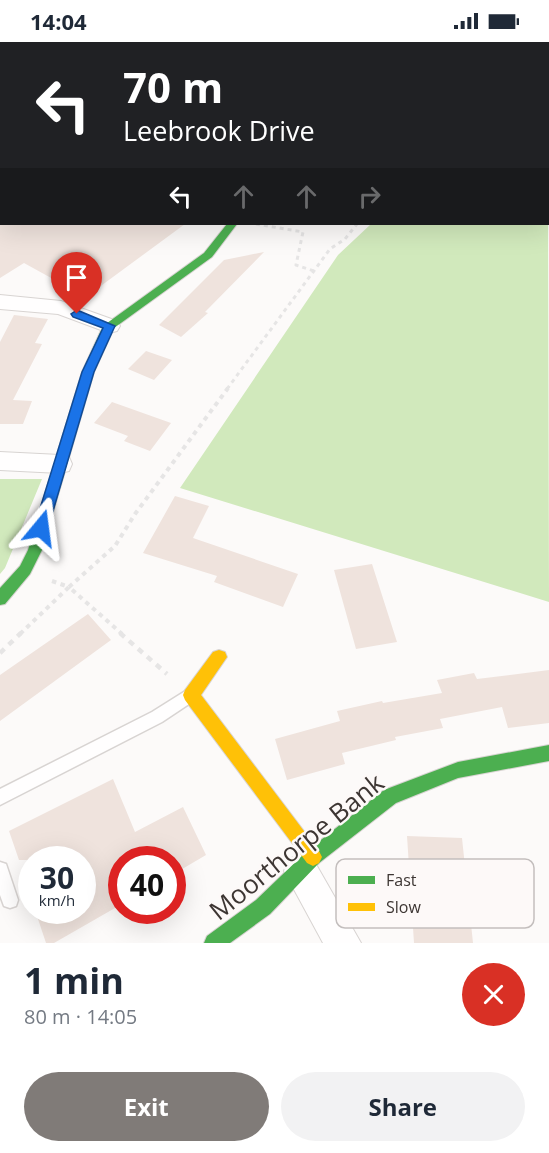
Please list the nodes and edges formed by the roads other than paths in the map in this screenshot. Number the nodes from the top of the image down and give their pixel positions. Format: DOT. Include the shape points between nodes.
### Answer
graph roads {
  1 [pos="231,225"];
  2 [pos="0,302"];
  3 [pos="110,326"];
  4 [pos="0,461"];
  5 [pos="60,464"];
  6 [pos="0,599"];
  7 [pos="219,657"];
  8 [pos="191,695"];
  9 [pos="549,753"];
  10 [pos="0,797"];
  11 [pos="307,864"];
  12 [pos="0,870"];
  13 [pos="10,900"];
  14 [pos="336,928"];
  15 [pos="336,928"];
  16 [pos="213,943"];
  17 [pos="343,943"];
  1 -- 3 [label="street" via="208,255"];
  2 -- 3 [label="street" via="61,308"];
  3 -- 5 [label="street" via="88,372"];
  4 -- 5 [label="street"];
  5 -- 6 [label="street" via="35,550 25,570"];
  7 -- 8 [label="street"];
  8 -- 10 [label="lane" via="157,717"];
  8 -- 11 [label="street"];
  9 -- 11 [label="street, Moorthorpe Bank" via="458,770 390,796"];
  11 -- 14 [label="street"];
  11 -- 16 [label="street, Moorthorpe Bank" via="264,907"];
  12 -- 13 [label="lane"];
  15 -- 17 [label="street"];
}
